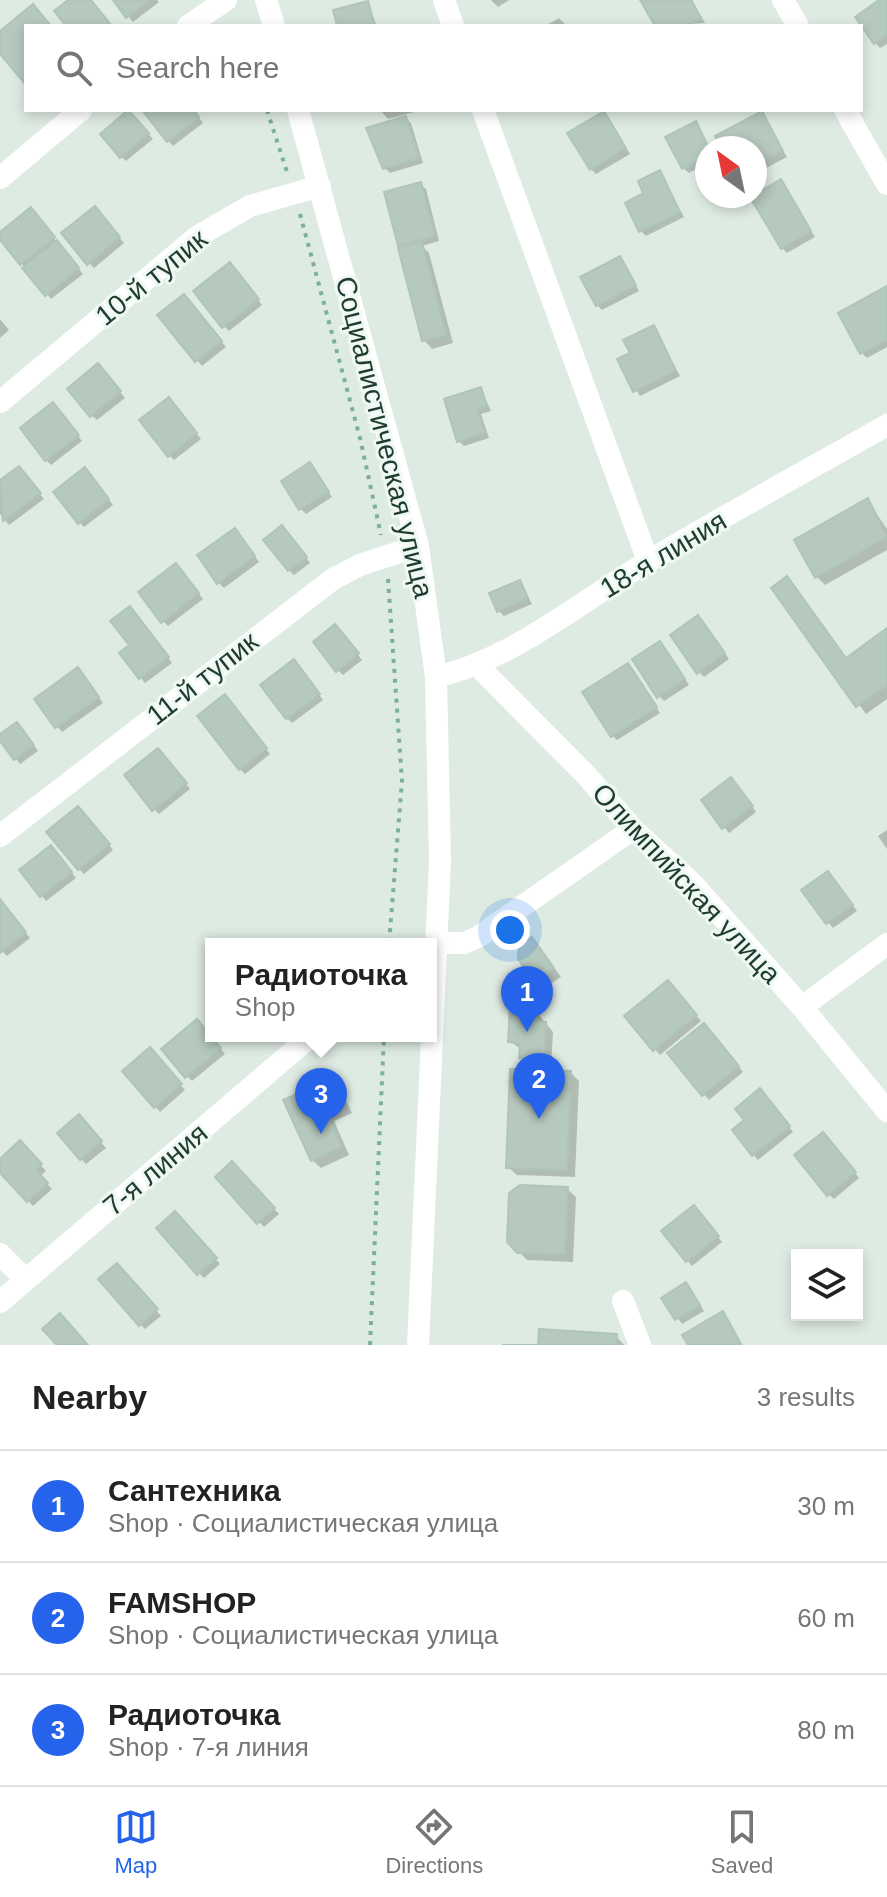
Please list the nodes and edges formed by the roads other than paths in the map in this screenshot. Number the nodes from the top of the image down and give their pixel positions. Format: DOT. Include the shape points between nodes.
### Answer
graph roads {
  1 [pos="226,0"];
  2 [pos="266,0"];
  3 [pos="444,0"];
  4 [pos="783,0"];
  5 [pos="191,24"];
  6 [pos="273,24"];
  7 [pos="452,24"];
  8 [pos="797,24"];
  9 [pos="79,112"];
  10 [pos="299,112"];
  11 [pos="484,112"];
  12 [pos="846,112"];
  13 [pos="0,178"];
  14 [pos="887,184"];
  15 [pos="320,186"];
  16 [pos="0,402"];
  17 [pos="887,425"];
  18 [pos="418,546"];
  19 [pos="648,561"];
  20 [pos="477,665"];
  21 [pos="436,677"];
  22 [pos="633,829"];
  23 [pos="0,836"];
  24 [pos="438,943"];
  25 [pos="887,944"];
  26 [pos="437,952"];
  27 [pos="802,1007"];
  28 [pos="304,1042"];
  29 [pos="431,1042"];
  30 [pos="887,1111"];
  31 [pos="0,1254"];
  32 [pos="25,1279"];
  33 [pos="623,1301"];
  34 [pos="0,1302"];
  35 [pos="418,1345"];
  36 [pos="640,1345"];
  1 -- 5 [label="street"];
  2 -- 6 [label="street"];
  3 -- 7 [label="street"];
  4 -- 8 [label="street"];
  9 -- 13 [label="street"];
  10 -- 15 [label="street, Социалистическая улица"];
  11 -- 19 [label="street"];
  12 -- 14 [label="street"];
  15 -- 16 [label="street, 10-й тупик" via="250,206 198,236"];
  15 -- 18 [label="street, Социалистическая улица"];
  17 -- 19 [label="street, 18-я линия"];
  18 -- 21 [label="street, Социалистическая улица"];
  18 -- 23 [label="street, 11-й тупик" via="333,579"];
  19 -- 20 [label="street, 18-я линия"];
  20 -- 21 [label="street, 18-я линия"];
  20 -- 22 [label="street, Олимпийская улица"];
  21 -- 24 [label="street, Социалистическая улица"];
  22 -- 24 [label="street" via="478,937"];
  22 -- 27 [label="street, Олимпийская улица" via="692,883"];
  24 -- 26 [label="street, Социалистическая улица"];
  25 -- 27 [label="street"];
  27 -- 30 [label="street, Олимпийская улица"];
  28 -- 32 [label="street, 7-я линия"];
  29 -- 35 [label="street, Социалистическая улица"];
  31 -- 32 [label="street"];
  32 -- 34 [label="street, 7-я линия"];
  33 -- 36 [label="street"];
}
